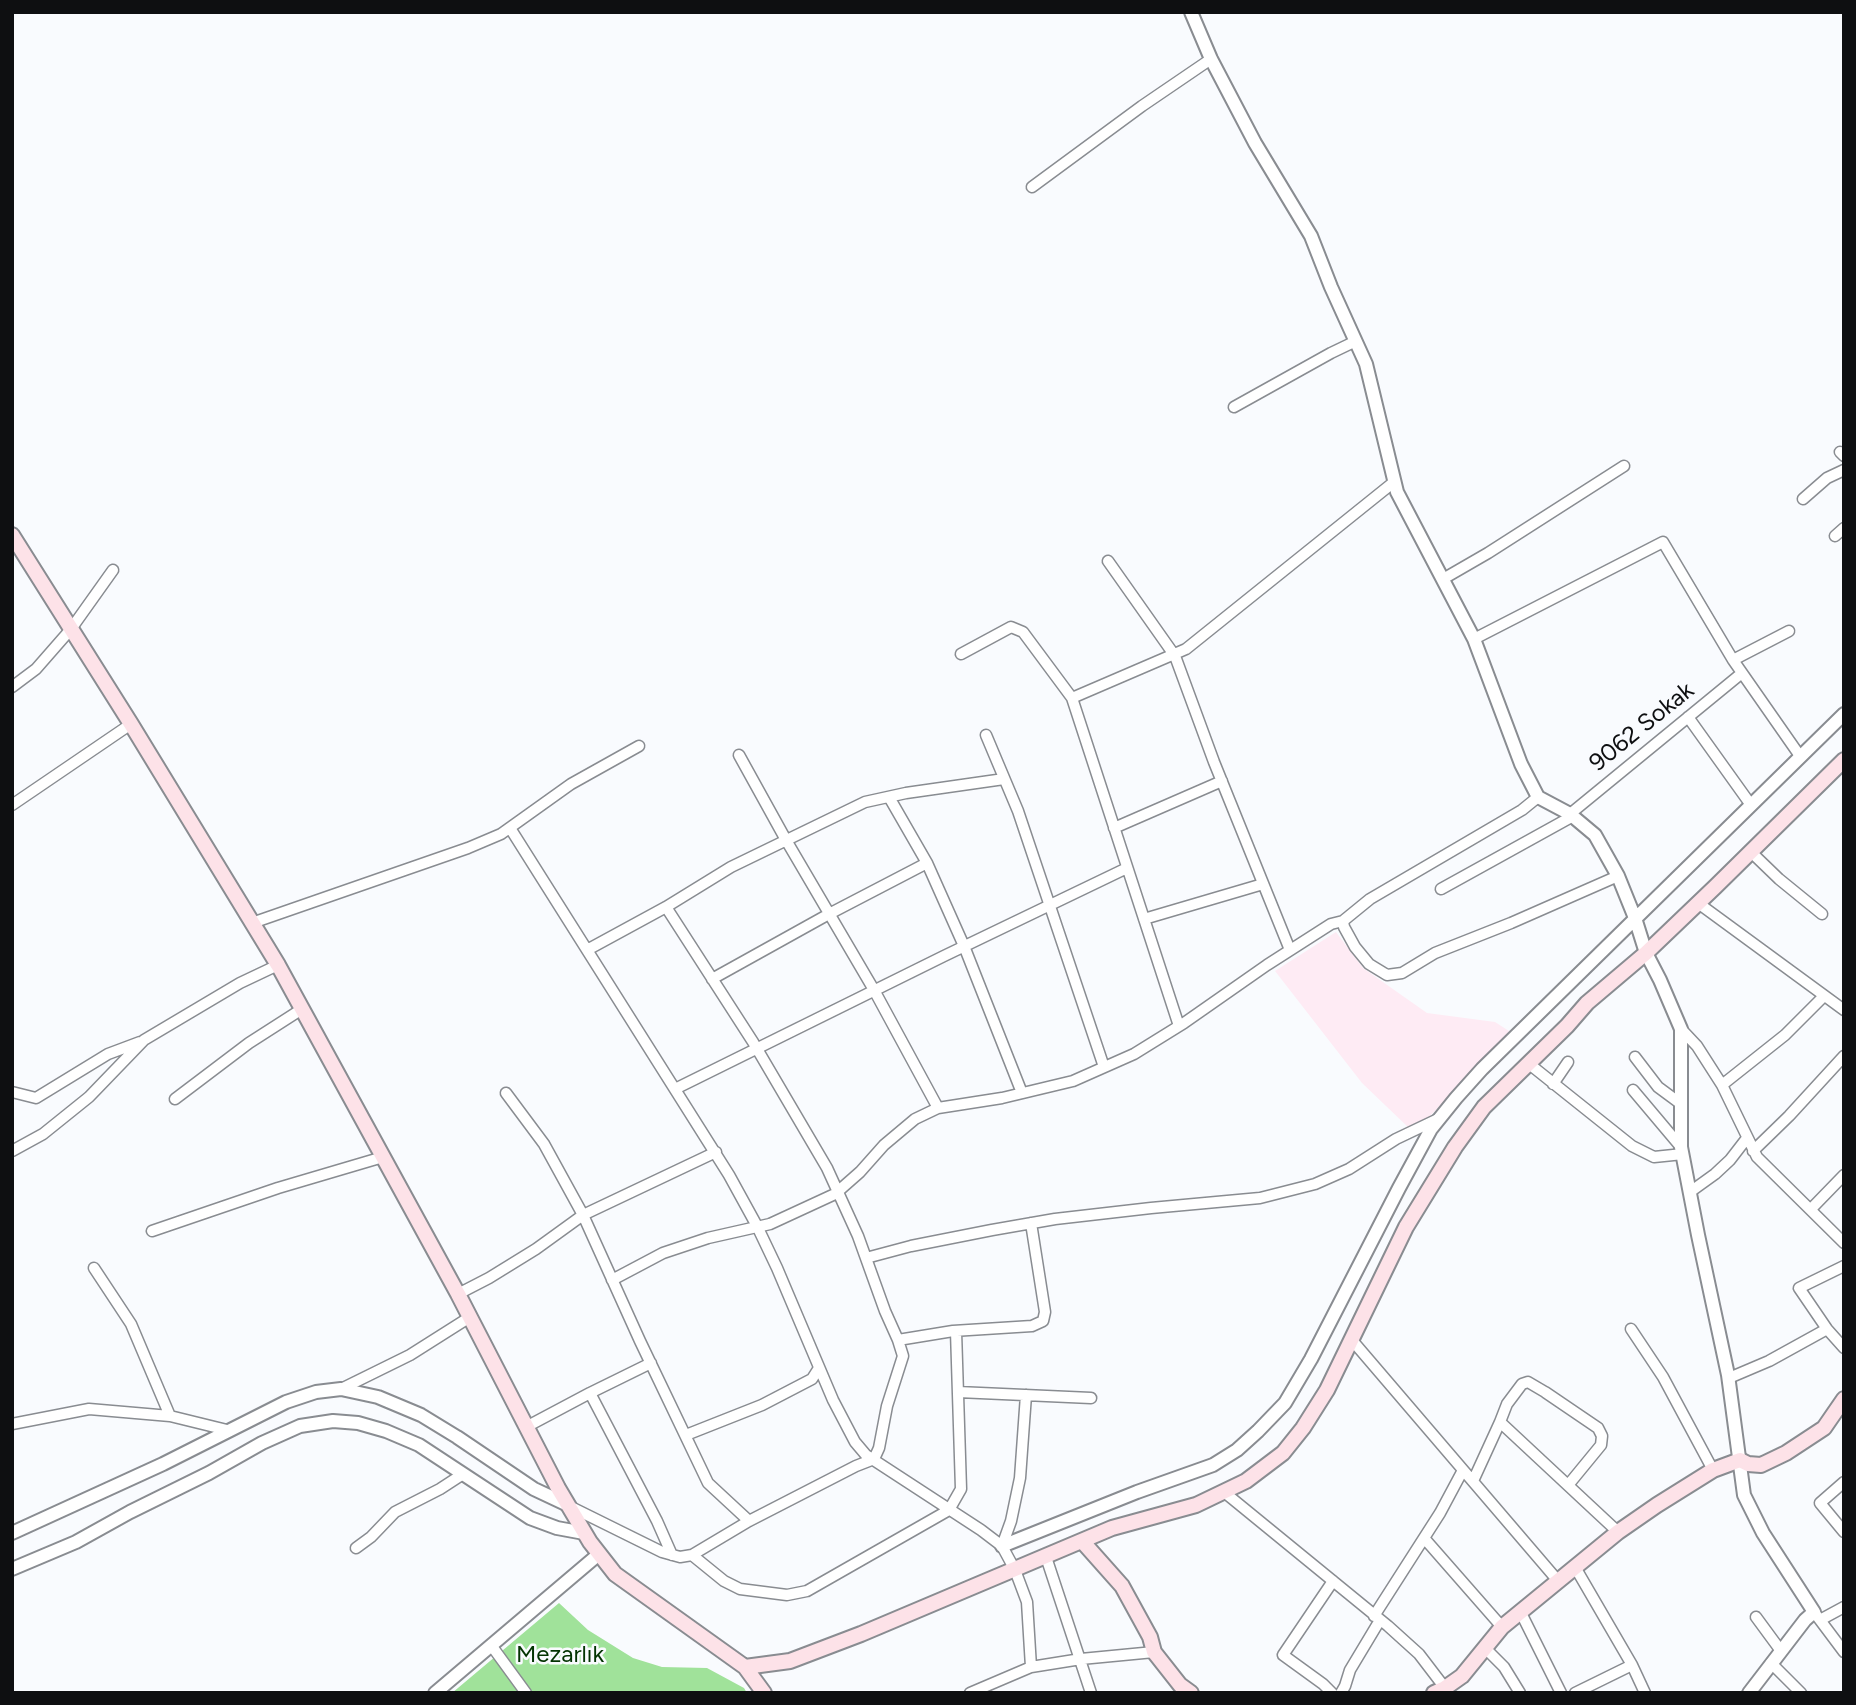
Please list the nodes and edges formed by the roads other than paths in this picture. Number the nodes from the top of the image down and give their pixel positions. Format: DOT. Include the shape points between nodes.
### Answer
graph roads {
  1 [pos="1191,12"];
  2 [pos="1211,59"];
  3 [pos="1032,187"];
  4 [pos="1356,341"];
  5 [pos="1234,407"];
  6 [pos="1624,466"];
  7 [pos="1844,470"];
  8 [pos="1394,482"];
  9 [pos="1803,499"];
  10 [pos="1844,528"];
  11 [pos="12,535"];
  12 [pos="1835,536"];
  13 [pos="1108,561"];
  14 [pos="113,570"];
  15 [pos="1443,579"];
  16 [pos="71,629"];
  17 [pos="1789,631"];
  18 [pos="1475,639"];
  19 [pos="961,653"];
  20 [pos="1175,656"];
  21 [pos="1733,660"];
  22 [pos="1742,673"];
  23 [pos="12,687"];
  24 [pos="1072,698"];
  25 [pos="1844,714"];
  26 [pos="1688,717"];
  27 [pos="131,724"];
  28 [pos="986,735"];
  29 [pos="639,746"];
  30 [pos="739,755"];
  31 [pos="1800,757"];
  32 [pos="1844,760"];
  33 [pos="1004,779"];
  34 [pos="1222,781"];
  35 [pos="889,797"];
  36 [pos="1538,797"];
  37 [pos="1751,805"];
  38 [pos="12,806"];
  39 [pos="1571,815"];
  40 [pos="510,828"];
  41 [pos="1114,828"];
  42 [pos="786,840"];
  43 [pos="1751,852"];
  44 [pos="927,863"];
  45 [pos="1128,868"];
  46 [pos="1618,876"];
  47 [pos="1263,884"];
  48 [pos="1441,889"];
  49 [pos="1698,903"];
  50 [pos="1049,905"];
  51 [pos="666,906"];
  52 [pos="829,914"];
  53 [pos="1822,914"];
  54 [pos="1635,918"];
  55 [pos="1144,919"];
  56 [pos="1343,920"];
  57 [pos="252,923"];
  58 [pos="964,946"];
  59 [pos="587,950"];
  60 [pos="1290,950"];
  61 [pos="1646,953"];
  62 [pos="278,965"];
  63 [pos="712,979"];
  64 [pos="874,990"];
  65 [pos="1825,996"];
  66 [pos="302,1009"];
  67 [pos="1844,1010"];
  68 [pos="1179,1026"];
  69 [pos="1681,1029"];
  70 [pos="144,1040"];
  71 [pos="757,1049"];
  72 [pos="1844,1056"];
  73 [pos="1635,1057"];
  74 [pos="1568,1062"];
  75 [pos="1528,1063"];
  76 [pos="1104,1067"];
  77 [pos="1553,1084"];
  78 [pos="1722,1085"];
  79 [pos="675,1089"];
  80 [pos="1633,1090"];
  81 [pos="12,1092"];
  82 [pos="506,1093"];
  83 [pos="1022,1093"];
  84 [pos="174,1099"];
  85 [pos="1681,1104"];
  86 [pos="937,1108"];
  87 [pos="1440,1118"];
  88 [pos="1746,1138"];
  89 [pos="562,1150"];
  90 [pos="12,1151"];
  91 [pos="1682,1151"];
  92 [pos="1753,1151"];
  93 [pos="716,1152"];
  94 [pos="383,1157"];
  95 [pos="552,1158"];
  96 [pos="1844,1175"];
  97 [pos="838,1192"];
  98 [pos="1690,1192"];
  99 [pos="1811,1209"];
  100 [pos="583,1215"];
  101 [pos="1031,1223"];
  102 [pos="757,1226"];
  103 [pos="152,1231"];
  104 [pos="1844,1243"];
  105 [pos="866,1258"];
  106 [pos="1844,1266"];
  107 [pos="94,1268"];
  108 [pos="612,1280"];
  109 [pos="458,1294"];
  110 [pos="470,1317"];
  111 [pos="1631,1329"];
  112 [pos="1827,1329"];
  113 [pos="956,1331"];
  114 [pos="1352,1339"];
  115 [pos="898,1340"];
  116 [pos="1844,1348"];
  117 [pos="651,1363"];
  118 [pos="819,1368"];
  119 [pos="1729,1378"];
  120 [pos="341,1389"];
  121 [pos="958,1392"];
  122 [pos="590,1393"];
  123 [pos="1026,1395"];
  124 [pos="1091,1398"];
  125 [pos="1844,1399"];
  126 [pos="170,1416"];
  127 [pos="1500,1422"];
  128 [pos="12,1424"];
  129 [pos="526,1427"];
  130 [pos="227,1430"];
  131 [pos="686,1435"];
  132 [pos="874,1459"];
  133 [pos="1740,1460"];
  134 [pos="1463,1470"];
  135 [pos="1713,1471"];
  136 [pos="463,1474"];
  137 [pos="1473,1481"];
  138 [pos="1844,1482"];
  139 [pos="1569,1484"];
  140 [pos="1224,1492"];
  141 [pos="568,1505"];
  142 [pos="949,1510"];
  143 [pos="749,1521"];
  144 [pos="1618,1531"];
  145 [pos="1844,1532"];
  146 [pos="12,1533"];
  147 [pos="584,1533"];
  148 [pos="1424,1538"];
  149 [pos="1082,1541"];
  150 [pos="1002,1546"];
  151 [pos="356,1548"];
  152 [pos="599,1554"];
  153 [pos="671,1555"];
  154 [pos="692,1555"];
  155 [pos="1046,1557"];
  156 [pos="1575,1567"];
  157 [pos="12,1569"];
  158 [pos="1015,1570"];
  159 [pos="1333,1581"];
  160 [pos="1559,1582"];
  161 [pos="1844,1607"];
  162 [pos="1521,1613"];
  163 [pos="1756,1616"];
  164 [pos="1817,1616"];
  165 [pos="1377,1618"];
  166 [pos="1502,1628"];
  167 [pos="491,1645"];
  168 [pos="1485,1648"];
  169 [pos="1781,1651"];
  170 [pos="1154,1652"];
  171 [pos="1844,1652"];
  172 [pos="1081,1659"];
  173 [pos="1771,1663"];
  174 [pos="1632,1665"];
  175 [pos="745,1667"];
  176 [pos="1031,1667"];
  177 [pos="1440,1690"];
  178 [pos="435,1693"];
  179 [pos="526,1693"];
  180 [pos="764,1693"];
  181 [pos="970,1693"];
  182 [pos="1091,1693"];
  183 [pos="1191,1693"];
  184 [pos="1332,1693"];
  185 [pos="1341,1693"];
  186 [pos="1520,1693"];
  187 [pos="1561,1693"];
  188 [pos="1575,1693"];
  189 [pos="1645,1693"];
  190 [pos="1749,1693"];
  191 [pos="1801,1693"];
  1 -- 2 [label="street"];
  2 -- 3 [label="street"];
  2 -- 4 [label="street" via="1311,236"];
  4 -- 5 [label="street"];
  4 -- 8 [label="street" via="1366,364"];
  6 -- 15 [label="street"];
  7 -- 9 [label="street"];
  8 -- 15 [label="street"];
  8 -- 20 [label="street"];
  10 -- 12 [label="street"];
  11 -- 16 [label="main road"];
  13 -- 20 [label="street"];
  14 -- 16 [label="street"];
  15 -- 18 [label="street"];
  16 -- 23 [label="street" via="36,669"];
  16 -- 27 [label="main road"];
  17 -- 21 [label="street"];
  18 -- 21 [label="street" via="1663,542"];
  18 -- 36 [label="street" via="1521,764"];
  19 -- 24 [label="street" via="1012,626 1023,632"];
  20 -- 24 [label="street"];
  20 -- 34 [label="street"];
  21 -- 22 [label="street"];
  22 -- 26 [label="street, 9062 Sokak"];
  22 -- 31 [label="street"];
  24 -- 41 [label="street"];
  25 -- 31 [label="street"];
  26 -- 37 [label="street"];
  26 -- 39 [label="street, 9062 Sokak"];
  27 -- 38 [label="street"];
  27 -- 57 [label="main road"];
  28 -- 33 [label="street"];
  29 -- 40 [label="street" via="571,784"];
  30 -- 42 [label="street"];
  31 -- 37 [label="street"];
  32 -- 43 [label="main road"];
  33 -- 35 [label="street"];
  33 -- 50 [label="street"];
  34 -- 41 [label="street"];
  34 -- 47 [label="street"];
  35 -- 42 [label="street" via="865,802"];
  35 -- 44 [label="street"];
  36 -- 39 [label="street"];
  36 -- 56 [label="street"];
  37 -- 54 [label="street"];
  39 -- 46 [label="street" via="1595,835"];
  39 -- 48 [label="street, 9062 Sokak"];
  40 -- 57 [label="street" via="468,848"];
  40 -- 59 [label="street"];
  41 -- 45 [label="street"];
  42 -- 51 [label="street"];
  42 -- 52 [label="street"];
  43 -- 49 [label="main road"];
  43 -- 53 [label="street"];
  44 -- 52 [label="street"];
  44 -- 58 [label="street"];
  45 -- 50 [label="street"];
  45 -- 55 [label="street"];
  46 -- 54 [label="street"];
  46 -- 56 [label="street" via="1387,975 1362,956"];
  47 -- 55 [label="street"];
  47 -- 60 [label="street"];
  49 -- 61 [label="main road"];
  49 -- 65 [label="street"];
  50 -- 58 [label="street"];
  50 -- 76 [label="street"];
  51 -- 59 [label="street"];
  51 -- 63 [label="street"];
  52 -- 63 [label="street"];
  52 -- 64 [label="street"];
  54 -- 61 [label="street"];
  54 -- 87 [label="street" via="1482,1069"];
  55 -- 68 [label="street"];
  56 -- 60 [label="street"];
  57 -- 62 [label="main road"];
  58 -- 64 [label="street"];
  58 -- 83 [label="street"];
  59 -- 79 [label="street"];
  60 -- 68 [label="street"];
  61 -- 69 [label="street"];
  61 -- 75 [label="main road" via="1587,1003"];
  62 -- 66 [label="main road"];
  62 -- 70 [label="street"];
  63 -- 71 [label="street"];
  64 -- 71 [label="street"];
  64 -- 86 [label="street"];
  65 -- 67 [label="street"];
  65 -- 78 [label="street"];
  66 -- 84 [label="street"];
  66 -- 94 [label="main road"];
  68 -- 76 [label="street"];
  69 -- 78 [label="street"];
  69 -- 85 [label="street"];
  70 -- 81 [label="street" via="108,1054 36,1098"];
  70 -- 90 [label="street" via="89,1097 43,1134"];
  71 -- 79 [label="street"];
  71 -- 97 [label="street"];
  72 -- 92 [label="street"];
  73 -- 85 [label="street" via="1658,1087"];
  74 -- 77 [label="street"];
  75 -- 77 [label="street"];
  75 -- 114 [label="main road" via="1484,1107 1455,1147 1406,1227"];
  76 -- 83 [label="street" via="1073,1081"];
  77 -- 91 [label="street" via="1632,1146 1654,1157"];
  78 -- 88 [label="street"];
  79 -- 93 [label="street"];
  80 -- 91 [label="street"];
  82 -- 95 [label="street"];
  83 -- 86 [label="street"];
  85 -- 91 [label="street"];
  86 -- 97 [label="street" via="915,1119 884,1145"];
  87 -- 101 [label="street" via="1349,1169 1315,1184 1261,1198"];
  87 -- 150 [label="street" via="1311,1359 1285,1403 1258,1431 1213,1465"];
  88 -- 92 [label="street"];
  88 -- 98 [label="street" via="1730,1160"];
  89 -- 95 [label="street"];
  91 -- 98 [label="street"];
  92 -- 99 [label="street"];
  93 -- 100 [label="street"];
  93 -- 102 [label="street"];
  94 -- 103 [label="street"];
  94 -- 109 [label="main road"];
  95 -- 100 [label="street"];
  96 -- 99 [label="street"];
  97 -- 102 [label="street"];
  97 -- 105 [label="street"];
  98 -- 119 [label="street"];
  99 -- 104 [label="street"];
  100 -- 108 [label="street"];
  100 -- 109 [label="street" via="536,1249"];
  101 -- 105 [label="street"];
  101 -- 113 [label="street" via="1043,1321 1032,1326"];
  102 -- 108 [label="street" via="663,1253"];
  102 -- 118 [label="street"];
  105 -- 115 [label="street"];
  106 -- 112 [label="street" via="1799,1288"];
  107 -- 126 [label="street" via="131,1324"];
  108 -- 117 [label="street"];
  109 -- 110 [label="main road"];
  110 -- 120 [label="street" via="411,1355"];
  110 -- 129 [label="main road"];
  111 -- 135 [label="street"];
  112 -- 116 [label="street"];
  112 -- 119 [label="street"];
  113 -- 115 [label="street"];
  113 -- 121 [label="street"];
  114 -- 134 [label="street"];
  114 -- 140 [label="main road" via="1327,1390 1283,1453"];
  115 -- 132 [label="street" via="903,1356"];
  117 -- 122 [label="street"];
  117 -- 131 [label="street"];
  118 -- 131 [label="street" via="811,1379 762,1405"];
  118 -- 132 [label="street" via="855,1442"];
  119 -- 133 [label="street"];
  120 -- 130 [label="street" via="286,1402"];
  120 -- 141 [label="street" via="378,1397 421,1415 534,1489"];
  121 -- 123 [label="street"];
  121 -- 142 [label="street" via="961,1489"];
  122 -- 129 [label="street"];
  122 -- 153 [label="street"];
  123 -- 124 [label="street"];
  123 -- 150 [label="street" via="1020,1478"];
  125 -- 133 [label="main road" via="1824,1428 1786,1454 1761,1465"];
  126 -- 128 [label="street" via="89,1409"];
  126 -- 130 [label="street"];
  127 -- 137 [label="street"];
  127 -- 139 [label="street"];
  127 -- 139 [label="street" via="1507,1404 1528,1382 1598,1428 1601,1445"];
  129 -- 141 [label="main road"];
  130 -- 146 [label="street"];
  131 -- 143 [label="street" via="708,1483"];
  132 -- 142 [label="street"];
  132 -- 143 [label="street"];
  133 -- 135 [label="main road"];
  133 -- 164 [label="street" via="1744,1494 1763,1533"];
  134 -- 137 [label="street"];
  134 -- 148 [label="street"];
  135 -- 144 [label="main road"];
  136 -- 147 [label="street" via="530,1518"];
  136 -- 151 [label="street" via="395,1512"];
  136 -- 157 [label="street" via="419,1445 386,1431 333,1421 300,1426 76,1542"];
  137 -- 160 [label="street"];
  138 -- 145 [label="street" via="1820,1503"];
  139 -- 144 [label="street"];
  140 -- 149 [label="main road"];
  140 -- 159 [label="street"];
  141 -- 147 [label="main road"];
  141 -- 153 [label="street"];
  142 -- 150 [label="street"];
  142 -- 154 [label="street" via="807,1591 787,1595 740,1589"];
  143 -- 154 [label="street"];
  144 -- 156 [label="main road"];
  147 -- 152 [label="main road"];
  148 -- 165 [label="street"];
  148 -- 166 [label="street"];
  149 -- 155 [label="main road"];
  149 -- 170 [label="main road" via="1122,1586"];
  150 -- 158 [label="street"];
  152 -- 167 [label="street"];
  152 -- 175 [label="main road" via="615,1574"];
  153 -- 154 [label="street"];
  155 -- 158 [label="main road"];
  155 -- 172 [label="street"];
  156 -- 160 [label="main road"];
  156 -- 174 [label="street"];
  158 -- 175 [label="main road" via="790,1661"];
  158 -- 176 [label="street" via="1027,1602"];
  159 -- 165 [label="street"];
  159 -- 184 [label="street" via="1283,1655"];
  160 -- 162 [label="main road"];
  161 -- 164 [label="street"];
  162 -- 166 [label="main road"];
  162 -- 187 [label="street"];
  163 -- 169 [label="street"];
  164 -- 169 [label="street" via="1805,1620"];
  164 -- 171 [label="street"];
  165 -- 177 [label="street" via="1419,1654"];
  165 -- 185 [label="street"];
  166 -- 168 [label="main road"];
  167 -- 178 [label="street"];
  167 -- 179 [label="street"];
  168 -- 177 [label="main road" via="1462,1675"];
  168 -- 186 [label="street"];
  169 -- 173 [label="street"];
  170 -- 172 [label="street"];
  170 -- 183 [label="main road"];
  172 -- 176 [label="street"];
  172 -- 182 [label="street"];
  173 -- 190 [label="street"];
  173 -- 191 [label="street"];
  174 -- 188 [label="street"];
  174 -- 189 [label="street"];
  175 -- 180 [label="main road"];
  176 -- 181 [label="street"];
}
